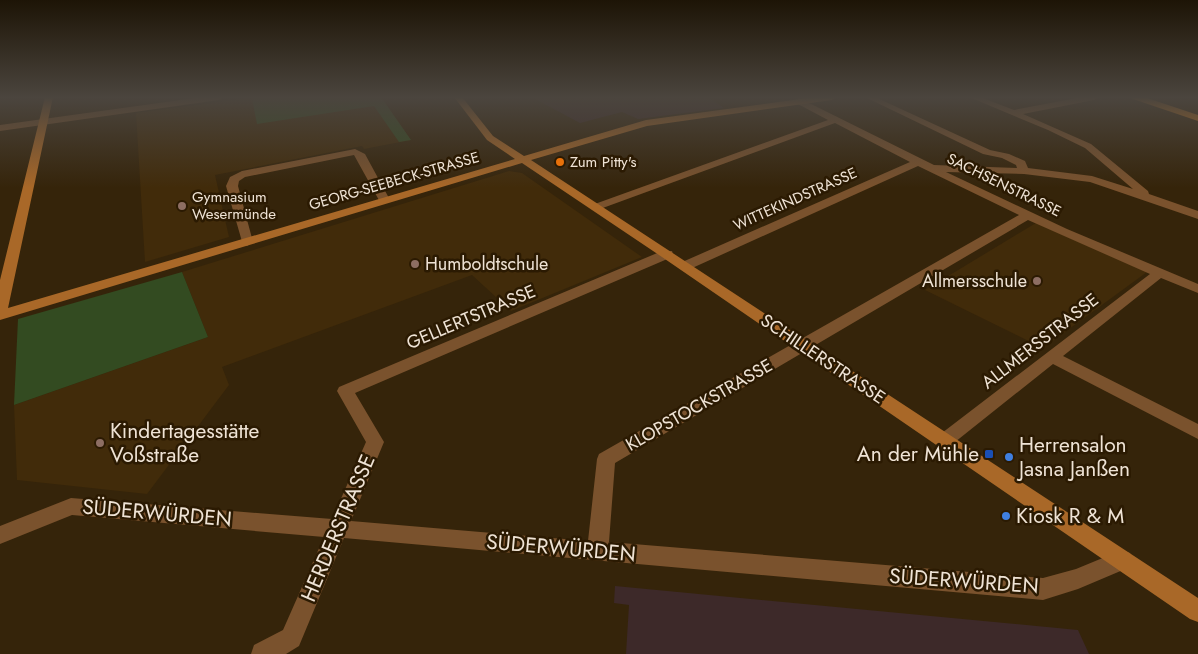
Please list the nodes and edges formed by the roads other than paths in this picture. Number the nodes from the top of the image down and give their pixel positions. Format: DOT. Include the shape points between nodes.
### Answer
graph roads {
  1 [pos="42,128"];
  2 [pos="482,128"];
  3 [pos="631,128"];
  4 [pos="815,128"];
  5 [pos="851,128"];
  6 [pos="934,128"];
  7 [pos="1049,128"];
  8 [pos="524,160"];
  9 [pos="918,162"];
  10 [pos="934,168"];
  11 [pos="1024,171"];
  12 [pos="1149,197"];
  13 [pos="384,200"];
  14 [pos="596,207"];
  15 [pos="1028,215"];
  16 [pos="1198,215"];
  17 [pos="247,242"];
  18 [pos="666,254"];
  19 [pos="685,266"];
  20 [pos="1160,273"];
  21 [pos="1198,289"];
  22 [pos="0,310"];
  23 [pos="0,315"];
  24 [pos="802,345"];
  25 [pos="1052,357"];
  26 [pos="344,391"];
  27 [pos="1198,432"];
  28 [pos="944,441"];
  29 [pos="337,529"];
  30 [pos="0,534"];
  31 [pos="598,551"];
  32 [pos="1122,560"];
  33 [pos="1198,611"];
  34 [pos="263,654"];
  1 -- 22 [label="street"];
  2 -- 8 [label="street, SCHILLERSTRASSE" via="490,138"];
  3 -- 8 [label="street, GEORG-SEEBECK-STRASSE"];
  4 -- 14 [label="street"];
  5 -- 9 [label="street, SACHSENSTRASSE"];
  6 -- 11 [label="street" via="987,152 1021,163"];
  7 -- 12 [label="street" via="1088,146"];
  8 -- 13 [label="street, GEORG-SEEBECK-STRASSE"];
  8 -- 14 [label="street, SCHILLERSTRASSE"];
  9 -- 10 [label="street, SACHSENSTRASSE"];
  9 -- 19 [label="street, WITTEKINDSTRASSE"];
  10 -- 11 [label="street"];
  10 -- 15 [label="street, SACHSENSTRASSE"];
  11 -- 12 [label="street" via="1092,179"];
  12 -- 16 [label="street"];
  13 -- 17 [label="street, GEORG-SEEBECK-STRASSE"];
  13 -- 17 [label="street" via="356,152 242,174 234,179 232,186"];
  14 -- 18 [label="street, SCHILLERSTRASSE"];
  15 -- 20 [label="street, SACHSENSTRASSE"];
  15 -- 24 [label="street, KLOPSTOCKSTRASSE"];
  17 -- 23 [label="street, GEORG-SEEBECK-STRASSE"];
  18 -- 19 [label="street, SCHILLERSTRASSE"];
  18 -- 26 [label="street, GELLERTSTRASSE"];
  19 -- 24 [label="street, SCHILLERSTRASSE"];
  20 -- 21 [label="street, SACHSENSTRASSE"];
  20 -- 25 [label="street, ALLMERSSTRASSE"];
  24 -- 28 [label="street, SCHILLERSTRASSE"];
  24 -- 31 [label="street, KLOPSTOCKSTRASSE" via="606,460"];
  25 -- 27 [label="street"];
  25 -- 28 [label="street, ALLMERSSTRASSE"];
  26 -- 29 [label="street, HERDERSTRASSE" via="375,442"];
  28 -- 32 [label="street, SCHILLERSTRASSE"];
  29 -- 30 [label="street, SÜDERWÜRDEN" via="71,506"];
  29 -- 31 [label="street, SÜDERWÜRDEN"];
  29 -- 34 [label="street, HERDERSTRASSE" via="291,638"];
  31 -- 32 [label="street, SÜDERWÜRDEN" via="1042,589 1078,579"];
  32 -- 33 [label="street, SCHILLERSTRASSE"];
}
